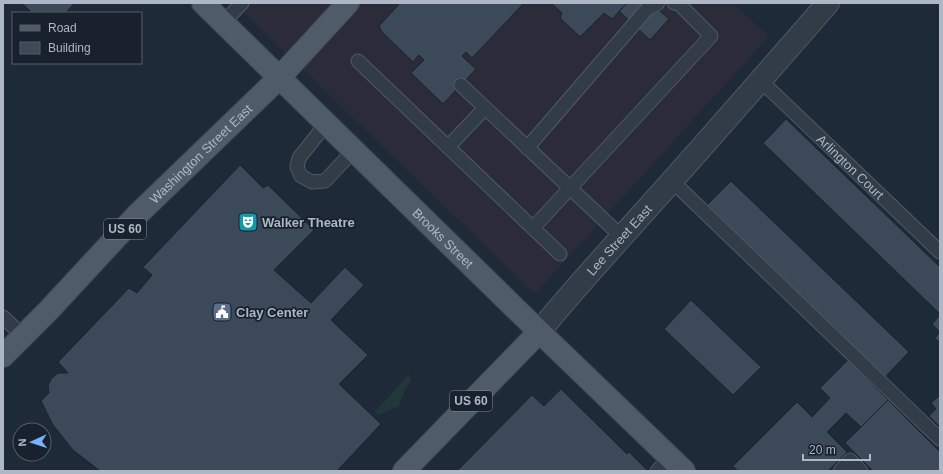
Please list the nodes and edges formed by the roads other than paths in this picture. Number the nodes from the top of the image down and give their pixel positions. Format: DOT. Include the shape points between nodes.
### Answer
graph roads {
  1 [pos="203,3"];
  2 [pos="242,3"];
  3 [pos="348,3"];
  4 [pos="658,3"];
  5 [pos="674,3"];
  6 [pos="828,3"];
  7 [pos="223,23"];
  8 [pos="358,61"];
  9 [pos="279,78"];
  10 [pos="761,81"];
  11 [pos="460,85"];
  12 [pos="485,108"];
  13 [pos="326,124"];
  14 [pos="448,147"];
  15 [pos="527,148"];
  16 [pos="354,150"];
  17 [pos="672,181"];
  18 [pos="570,188"];
  19 [pos="533,228"];
  20 [pos="621,236"];
  21 [pos="940,252"];
  22 [pos="560,254"];
  23 [pos="3,317"];
  24 [pos="539,332"];
  25 [pos="23,336"];
  26 [pos="3,356"];
  27 [pos="940,439"];
  28 [pos="670,466"];
  29 [pos="404,471"];
  30 [pos="840,471"];
  31 [pos="861,471"];
  1 -- 7 [label="main road, Brooks Street"];
  2 -- 7 [label="lane"];
  3 -- 9 [label="main road, Washington Street East / US 60"];
  4 -- 15 [label="lane" via="647,9"];
  5 -- 18 [label="lane" via="679,4 711,36"];
  6 -- 10 [label="street, Lee Street East"];
  7 -- 9 [label="main road, Brooks Street"];
  8 -- 14 [label="lane"];
  9 -- 13 [label="main road, Brooks Street"];
  9 -- 25 [label="main road, Washington Street East / US 60" via="138,215"];
  10 -- 17 [label="street, Lee Street East"];
  10 -- 21 [label="lane, Arlington Court"];
  11 -- 12 [label="lane"];
  12 -- 14 [label="lane"];
  12 -- 15 [label="lane"];
  13 -- 16 [label="main road, Brooks Street"];
  13 -- 16 [label="lane" via="299,158 297,167 302,176 312,182 325,180"];
  14 -- 19 [label="lane"];
  15 -- 18 [label="lane"];
  16 -- 24 [label="main road, Brooks Street"];
  17 -- 20 [label="street, Lee Street East"];
  17 -- 27 [label="lane"];
  18 -- 19 [label="lane"];
  18 -- 20 [label="lane"];
  19 -- 22 [label="lane"];
  20 -- 24 [label="street, Lee Street East"];
  23 -- 25 [label="lane"];
  24 -- 28 [label="main road, Brooks Street"];
  24 -- 29 [label="main road, Lee Street East / US 60"];
  25 -- 26 [label="main road, Washington Street East / US 60"];
  30 -- 31 [label="lane" via="850,460"];
}
